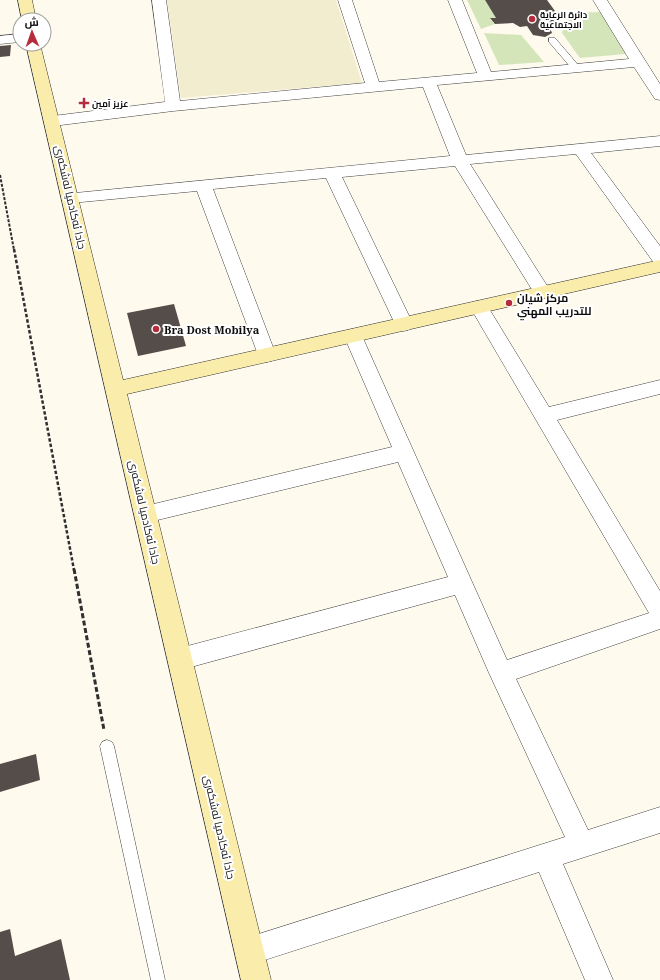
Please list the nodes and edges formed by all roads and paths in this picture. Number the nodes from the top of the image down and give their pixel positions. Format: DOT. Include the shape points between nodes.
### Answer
graph roads {
  1 [pos="25,0"];
  2 [pos="159,0"];
  3 [pos="345,0"];
  4 [pos="454,0"];
  5 [pos="600,0"];
  6 [pos="27,12"];
  7 [pos="12,39"];
  8 [pos="0,40"];
  9 [pos="552,40"];
  10 [pos="35,52"];
  11 [pos="638,62"];
  12 [pos="576,68"];
  13 [pos="486,77"];
  14 [pos="429,83"];
  15 [pos="374,88"];
  16 [pos="660,96"];
  17 [pos="174,106"];
  18 [pos="53,120"];
  19 [pos="660,141"];
  20 [pos="580,149"];
  21 [pos="460,161"];
  22 [pos="332,173"];
  23 [pos="0,175"];
  24 [pos="203,186"];
  25 [pos="71,198"];
  26 [pos="660,259"];
  27 [pos="660,266"];
  28 [pos="542,292"];
  29 [pos="479,307"];
  30 [pos="404,324"];
  31 [pos="353,336"];
  32 [pos="267,355"];
  33 [pos="660,387"];
  34 [pos="116,389"];
  35 [pos="544,416"];
  36 [pos="404,452"];
  37 [pos="146,514"];
  38 [pos="462,583"];
  39 [pos="660,611"];
  40 [pos="660,619"];
  41 [pos="180,659"];
  42 [pos="501,673"];
  43 [pos="107,746"];
  44 [pos="660,820"];
  45 [pos="582,845"];
  46 [pos="546,856"];
  47 [pos="249,951"];
  48 [pos="158,980"];
  49 [pos="256,980"];
  50 [pos="599,980"];
  1 -- 6 [label="main road"];
  2 -- 17 [label="street"];
  3 -- 15 [label="street"];
  4 -- 13 [label="street"];
  5 -- 11 [label="street"];
  7 -- 8 [label="street"];
  9 -- 12 [label="lane"];
  10 -- 18 [label="main road, جادا ئه‌كادميا له‌شكه‌رى"];
  11 -- 12 [label="street"];
  11 -- 16 [label="street"];
  12 -- 13 [label="street"];
  13 -- 14 [label="street"];
  14 -- 15 [label="street"];
  14 -- 21 [label="street"];
  15 -- 17 [label="street"];
  17 -- 18 [label="street"];
  18 -- 25 [label="main road, جادا ئه‌كادميا له‌شكه‌رى"];
  19 -- 20 [label="street"];
  20 -- 21 [label="street"];
  20 -- 26 [label="street"];
  21 -- 22 [label="street"];
  21 -- 28 [label="street"];
  22 -- 24 [label="street"];
  22 -- 30 [label="street"];
  23 -- 43 [label="path"];
  24 -- 25 [label="street"];
  24 -- 32 [label="street"];
  25 -- 34 [label="main road, جادا ئه‌كادميا له‌شكه‌رى"];
  27 -- 28 [label="main road"];
  28 -- 29 [label="main road"];
  29 -- 30 [label="main road"];
  29 -- 35 [label="street"];
  30 -- 31 [label="main road"];
  31 -- 32 [label="main road"];
  31 -- 36 [label="street"];
  32 -- 34 [label="main road"];
  33 -- 35 [label="street"];
  34 -- 37 [label="main road, جادا ئه‌كادميا له‌شكه‌رى"];
  35 -- 39 [label="street"];
  36 -- 37 [label="street"];
  36 -- 38 [label="street"];
  37 -- 41 [label="main road, جادا ئه‌كادميا له‌شكه‌رى"];
  38 -- 41 [label="street"];
  38 -- 42 [label="street"];
  40 -- 42 [label="street"];
  41 -- 47 [label="main road, جادا ئه‌كادميا له‌شكه‌رى"];
  42 -- 45 [label="street"];
  43 -- 48 [label="lane"];
  44 -- 45 [label="street"];
  45 -- 46 [label="street"];
  46 -- 47 [label="street"];
  46 -- 50 [label="street"];
  47 -- 49 [label="main road, جادا ئه‌كادميا له‌شكه‌رى"];
}
